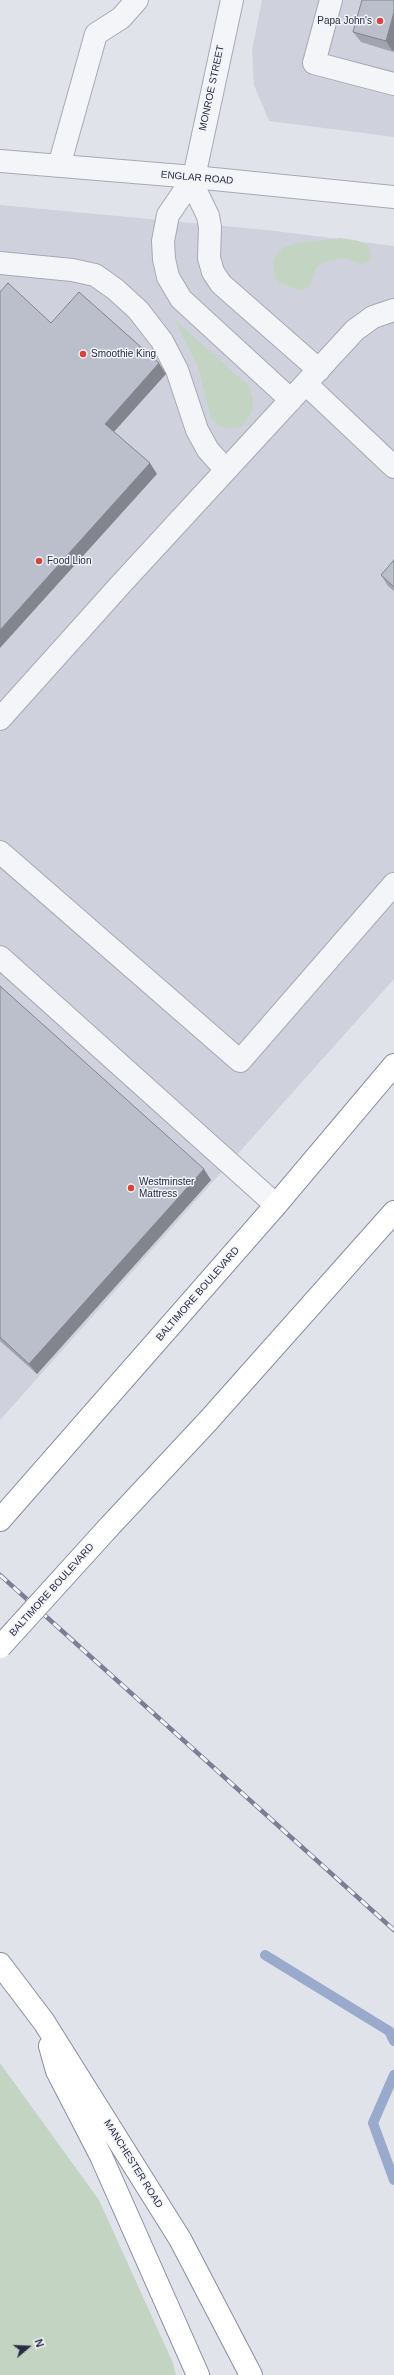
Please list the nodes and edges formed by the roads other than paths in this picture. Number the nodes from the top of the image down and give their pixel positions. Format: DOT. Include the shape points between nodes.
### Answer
graph roads {
  1 [pos="138,0"];
  2 [pos="232,0"];
  3 [pos="331,0"];
  4 [pos="394,84"];
  5 [pos="0,161"];
  6 [pos="59,166"];
  7 [pos="194,177"];
  8 [pos="394,197"];
  9 [pos="0,263"];
  10 [pos="394,310"];
  11 [pos="312,377"];
  12 [pos="291,400"];
  13 [pos="394,467"];
  14 [pos="226,470"];
  15 [pos="0,719"];
  16 [pos="0,852"];
  17 [pos="394,884"];
  18 [pos="0,957"];
  19 [pos="394,1065"];
  20 [pos="276,1204"];
  21 [pos="394,1212"];
  22 [pos="0,1520"];
  23 [pos="0,1647"];
  24 [pos="0,1964"];
  25 [pos="44,2022"];
  26 [pos="198,2375"];
  27 [pos="251,2375"];
  1 -- 6 [label="street" via="122,18 96,34"];
  2 -- 7 [label="street, MONROE STREET"];
  3 -- 4 [label="street" via="314,63"];
  5 -- 6 [label="street, ENGLAR ROAD"];
  6 -- 7 [label="street, ENGLAR ROAD"];
  7 -- 8 [label="street, ENGLAR ROAD"];
  7 -- 11 [label="street" via="195,189 208,216 209,258 213,272 221,284"];
  7 -- 12 [label="street" via="187,190 172,206 165,224 164,259 168,277 181,299"];
  9 -- 14 [label="street" via="72,270 95,276 115,289 138,310 162,341 177,370 197,430 208,450"];
  10 -- 11 [label="street" via="373,317 355,330"];
  11 -- 12 [label="street"];
  11 -- 13 [label="street"];
  12 -- 14 [label="street"];
  14 -- 15 [label="street"];
  16 -- 17 [label="street" via="240,1061"];
  18 -- 20 [label="street"];
  19 -- 20 [label="highway, BALTIMORE BOULEVARD"];
  20 -- 22 [label="highway, BALTIMORE BOULEVARD"];
  21 -- 23 [label="highway, BALTIMORE BOULEVARD, bridge" via="208,1421"];
  24 -- 25 [label="highway, MANCHESTER ROAD"];
  25 -- 26 [label="highway" via="57,2071 101,2156"];
  25 -- 27 [label="highway, MANCHESTER ROAD" via="180,2239"];
}
